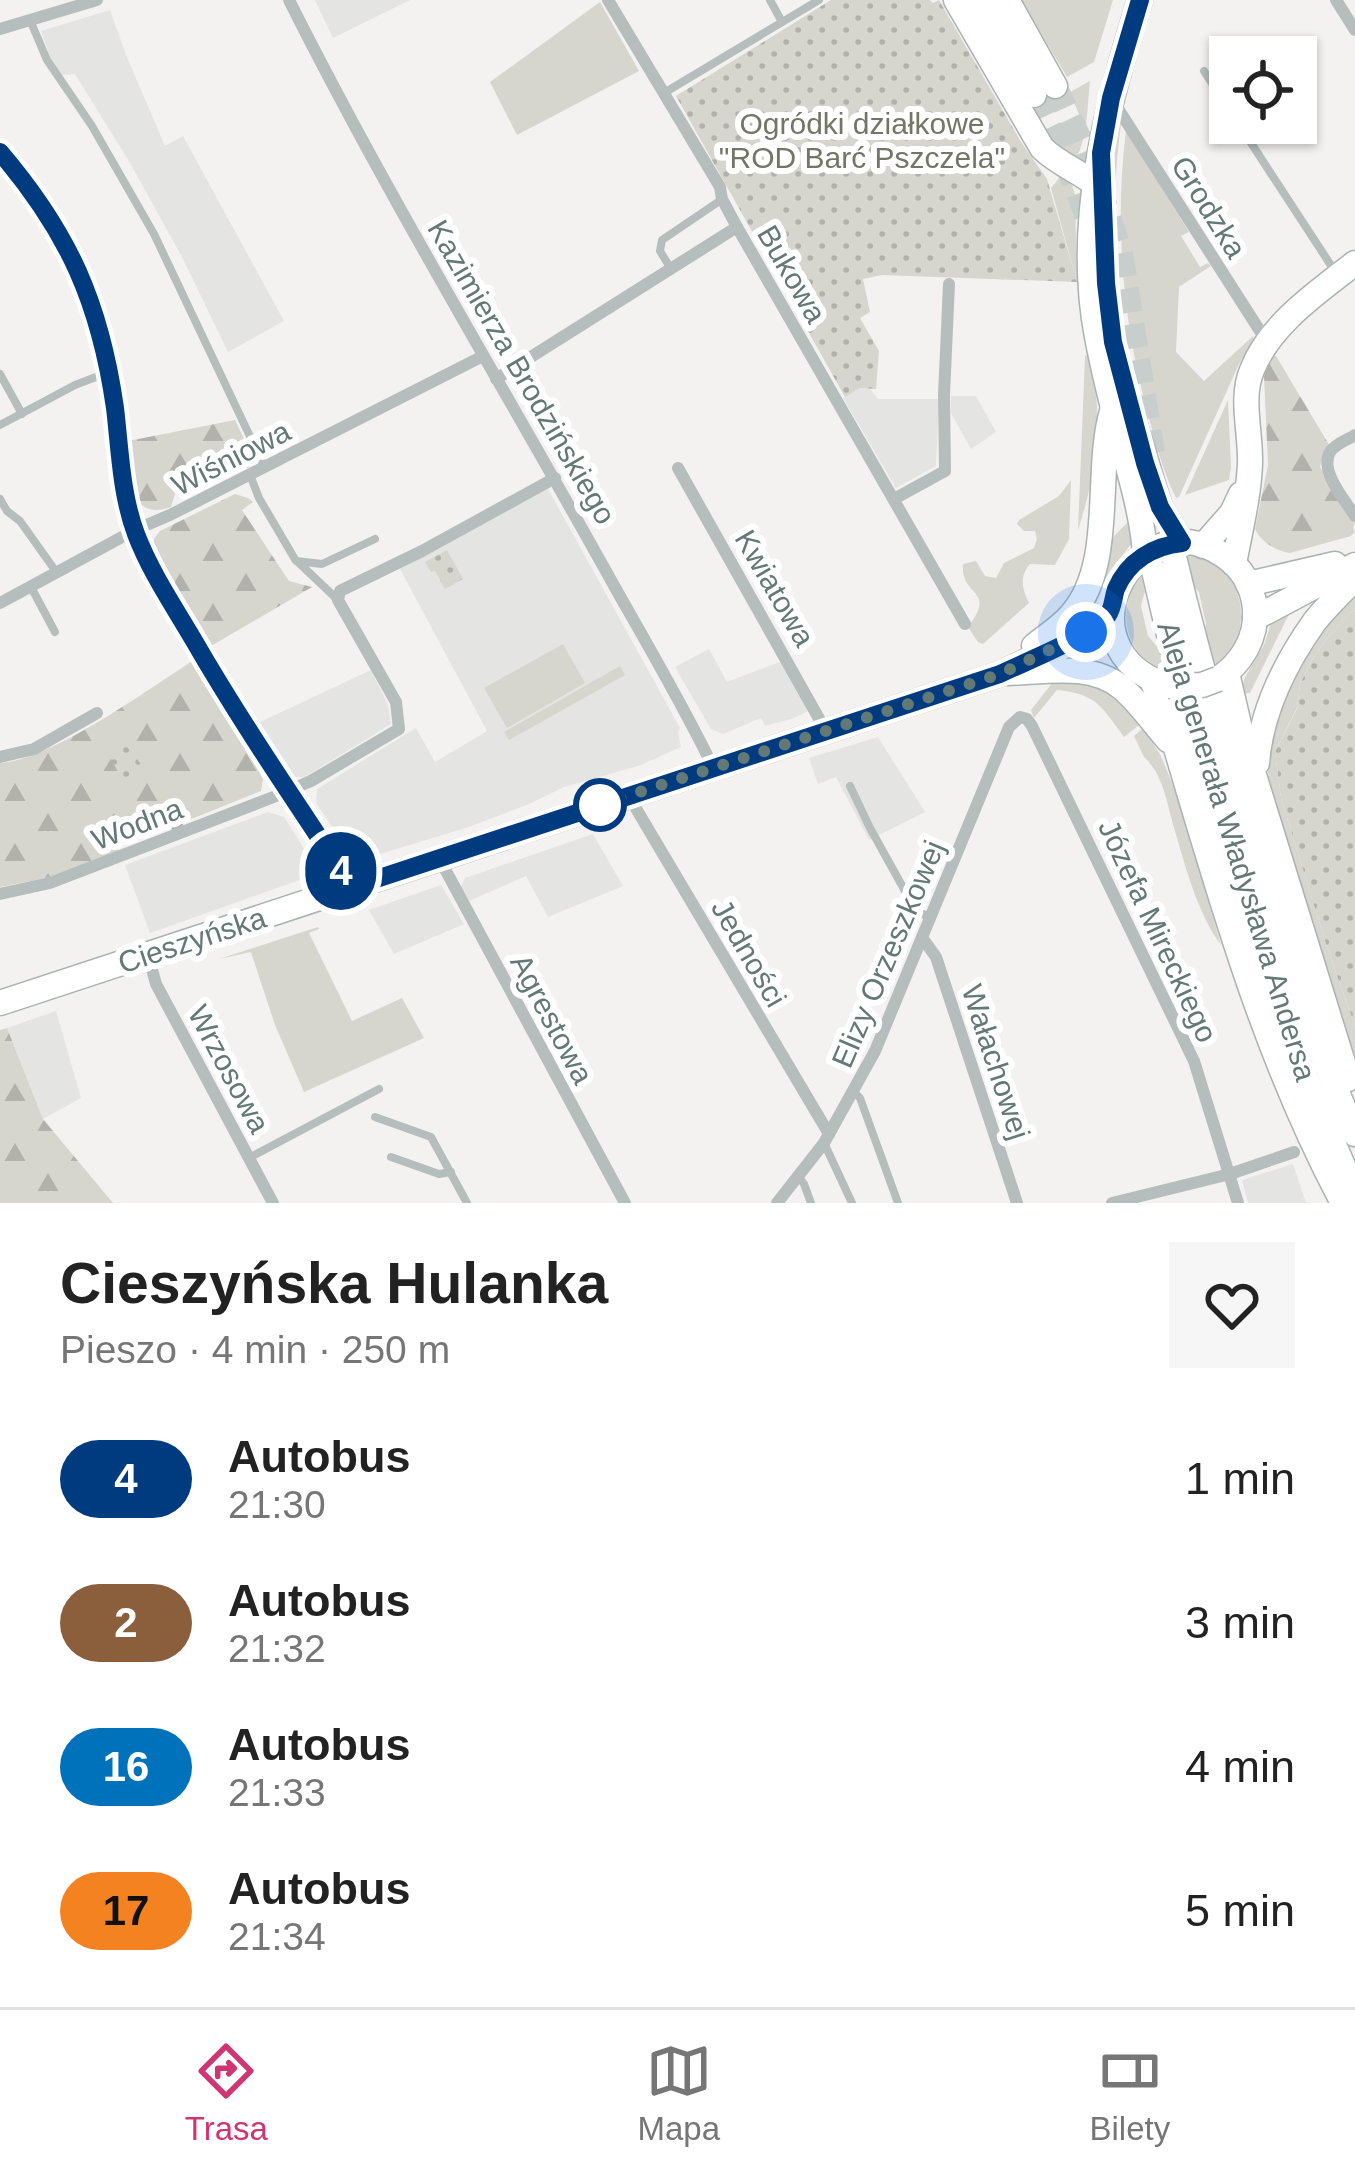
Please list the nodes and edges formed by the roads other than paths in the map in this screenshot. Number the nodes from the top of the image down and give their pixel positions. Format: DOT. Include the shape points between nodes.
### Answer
graph roads {
  1 [pos="98,0"];
  2 [pos="289,0"];
  3 [pos="608,0"];
  4 [pos="770,0"];
  5 [pos="819,0"];
  6 [pos="956,0"];
  7 [pos="981,0"];
  8 [pos="1007,0"];
  9 [pos="1140,0"];
  10 [pos="1336,0"];
  11 [pos="30,20"];
  12 [pos="782,22"];
  13 [pos="0,29"];
  14 [pos="1355,30"];
  15 [pos="1204,71"];
  16 [pos="1209,79"];
  17 [pos="662,94"];
  18 [pos="1111,98"];
  19 [pos="1254,144"];
  20 [pos="0,152"];
  21 [pos="1101,153"];
  22 [pos="6,167"];
  23 [pos="1095,184"];
  24 [pos="722,199"];
  25 [pos="737,227"];
  26 [pos="671,269"];
  27 [pos="1347,270"];
  28 [pos="949,284"];
  29 [pos="1267,342"];
  30 [pos="483,356"];
  31 [pos="109,372"];
  32 [pos="0,374"];
  33 [pos="496,379"];
  34 [pos="1113,408"];
  35 [pos="22,414"];
  36 [pos="0,425"];
  37 [pos="1355,435"];
  38 [pos="265,468"];
  39 [pos="678,468"];
  40 [pos="250,475"];
  41 [pos="1249,475"];
  42 [pos="555,478"];
  43 [pos="0,499"];
  44 [pos="894,499"];
  45 [pos="1355,516"];
  46 [pos="135,530"];
  47 [pos="375,538"];
  48 [pos="1172,555"];
  49 [pos="296,561"];
  50 [pos="1355,562"];
  51 [pos="57,573"];
  52 [pos="1241,574"];
  53 [pos="1355,578"];
  54 [pos="31,587"];
  55 [pos="338,599"];
  56 [pos="0,603"];
  57 [pos="1111,612"];
  58 [pos="1256,618"];
  59 [pos="965,624"];
  60 [pos="55,632"];
  61 [pos="1121,652"];
  62 [pos="1000,674"];
  63 [pos="1222,676"];
  64 [pos="1160,683"];
  65 [pos="97,713"];
  66 [pos="1024,717"];
  67 [pos="827,733"];
  68 [pos="1177,750"];
  69 [pos="0,758"];
  70 [pos="713,767"];
  71 [pos="1255,778"];
  72 [pos="850,786"];
  73 [pos="289,790"];
  74 [pos="628,795"];
  75 [pos="439,858"];
  76 [pos="352,887"];
  77 [pos="0,895"];
  78 [pos="931,919"];
  79 [pos="922,939"];
  80 [pos="148,956"];
  81 [pos="0,1003"];
  82 [pos="379,1089"];
  83 [pos="1291,1090"];
  84 [pos="854,1092"];
  85 [pos="1355,1102"];
  86 [pos="375,1117"];
  87 [pos="1355,1134"];
  88 [pos="826,1139"];
  89 [pos="1294,1152"];
  90 [pos="391,1157"];
  91 [pos="249,1158"];
  92 [pos="1324,1167"];
  93 [pos="451,1172"];
  94 [pos="1230,1174"];
  95 [pos="799,1177"];
  96 [pos="1355,1194"];
  97 [pos="273,1203"];
  98 [pos="467,1203"];
  99 [pos="625,1203"];
  100 [pos="777,1203"];
  101 [pos="811,1203"];
  102 [pos="852,1203"];
  103 [pos="898,1203"];
  104 [pos="1017,1203"];
  105 [pos="1112,1203"];
  106 [pos="1238,1203"];
  107 [pos="1343,1203"];
  1 -- 11 [label="street"];
  2 -- 30 [label="street, Kazimierza Brodzińskiego"];
  3 -- 17 [label="street, Bukowa"];
  4 -- 12 [label="lane"];
  5 -- 12 [label="lane"];
  6 -- 23 [label="main road" via="1042,148"];
  7 -- 8 [label="main road" via="1044,90"];
  9 -- 18 [label="main road"];
  10 -- 14 [label="street"];
  11 -- 13 [label="street"];
  11 -- 38 [label="lane" via="154,234"];
  12 -- 17 [label="lane"];
  15 -- 16 [label="lane"];
  17 -- 24 [label="street, Bukowa"];
  18 -- 21 [label="main road"];
  18 -- 29 [label="street, Grodzka"];
  19 -- 27 [label="lane"];
  20 -- 22 [label="street"];
  21 -- 23 [label="main road"];
  21 -- 48 [label="main road" via="1113,342"];
  22 -- 31 [label="street" via="52,219 77,267"];
  23 -- 34 [label="main road" via="1091,291"];
  24 -- 25 [label="street, Bukowa"];
  24 -- 26 [label="lane" via="662,240"];
  25 -- 26 [label="street"];
  25 -- 44 [label="street, Bukowa"];
  26 -- 33 [label="street"];
  27 -- 29 [label="main road"];
  28 -- 44 [label="street" via="945,472"];
  29 -- 41 [label="main road" via="1248,380"];
  30 -- 33 [label="street, Kazimierza Brodzińskiego"];
  30 -- 38 [label="street, Wiśniowa"];
  31 -- 35 [label="lane"];
  31 -- 46 [label="street"];
  32 -- 35 [label="lane"];
  33 -- 42 [label="street, Kazimierza Brodzińskiego"];
  34 -- 48 [label="main road" via="1144,535"];
  34 -- 62 [label="main road" via="1090,582 1070,616"];
  35 -- 36 [label="lane"];
  37 -- 45 [label="street" via="1327,457"];
  38 -- 40 [label="street, Wiśniowa"];
  39 -- 67 [label="street, Kwiatowa"];
  40 -- 46 [label="street, Wiśniowa"];
  40 -- 49 [label="lane"];
  41 -- 48 [label="main road" via="1232,513"];
  41 -- 52 [label="main road"];
  42 -- 55 [label="street" via="340,591"];
  42 -- 70 [label="street, Kazimierza Brodzińskiego"];
  43 -- 51 [label="lane"];
  44 -- 59 [label="street, Bukowa"];
  46 -- 51 [label="street, Wiśniowa"];
  46 -- 73 [label="street"];
  47 -- 49 [label="lane" via="322,563"];
  48 -- 52 [label="main road" via="1215,550"];
  48 -- 57 [label="main road" via="1125,573"];
  48 -- 87 [label="main road, Aleja generała Władysława Andersa" via="1271,906"];
  48 -- 96 [label="main road, Aleja generała Władysława Andersa" via="1186,707 1289,1039"];
  49 -- 55 [label="lane"];
  50 -- 52 [label="main road"];
  50 -- 58 [label="main road"];
  51 -- 54 [label="street, Wiśniowa"];
  52 -- 58 [label="main road"];
  53 -- 71 [label="main road" via="1316,621 1277,686"];
  54 -- 56 [label="street, Wiśniowa"];
  54 -- 60 [label="lane"];
  55 -- 73 [label="street, Wodna" via="396,702 399,730"];
  57 -- 61 [label="main road"];
  57 -- 62 [label="main road, Cieszyńska"];
  58 -- 63 [label="main road" via="1250,643"];
  61 -- 62 [label="main road, Cieszyńska"];
  61 -- 64 [label="main road"];
  62 -- 67 [label="main road, Cieszyńska"];
  62 -- 68 [label="main road" via="1078,671 1111,680"];
  63 -- 64 [label="main road, bridge" via="1202,685"];
  63 -- 71 [label="main road"];
  64 -- 68 [label="main road"];
  65 -- 69 [label="street" via="34,749"];
  66 -- 78 [label="street, Elizy Orzeszkowej" via="1009,727"];
  66 -- 94 [label="street, Józefa Mireckiego" via="1194,1061"];
  67 -- 70 [label="main road, Cieszyńska"];
  68 -- 83 [label="main road"];
  70 -- 74 [label="main road, Cieszyńska"];
  71 -- 85 [label="main road"];
  72 -- 78 [label="lane" via="914,909"];
  73 -- 76 [label="street"];
  73 -- 77 [label="street, Wodna"];
  74 -- 75 [label="main road, Cieszyńska"];
  74 -- 88 [label="street, Jedności"];
  75 -- 76 [label="main road, Cieszyńska"];
  75 -- 99 [label="street, Agrestowa"];
  76 -- 80 [label="main road, Cieszyńska"];
  78 -- 79 [label="street, Elizy Orzeszkowej"];
  79 -- 84 [label="street, Elizy Orzeszkowej"];
  79 -- 104 [label="street, Wałachowej" via="936,956"];
  80 -- 81 [label="main road, Cieszyńska"];
  80 -- 91 [label="street, Wrzosowa"];
  82 -- 91 [label="lane"];
  83 -- 89 [label="street"];
  83 -- 92 [label="main road"];
  84 -- 88 [label="street, Elizy Orzeszkowej"];
  84 -- 103 [label="lane"];
  86 -- 93 [label="lane" via="431,1137"];
  88 -- 95 [label="street, Elizy Orzeszkowej"];
  88 -- 102 [label="lane"];
  89 -- 92 [label="street"];
  89 -- 94 [label="street"];
  90 -- 93 [label="lane"];
  91 -- 97 [label="street, Wrzosowa"];
  92 -- 107 [label="main road"];
  93 -- 98 [label="lane"];
  94 -- 105 [label="street"];
  94 -- 106 [label="street, Józefa Mireckiego"];
  95 -- 100 [label="street, Elizy Orzeszkowej"];
  95 -- 101 [label="lane"];
}
